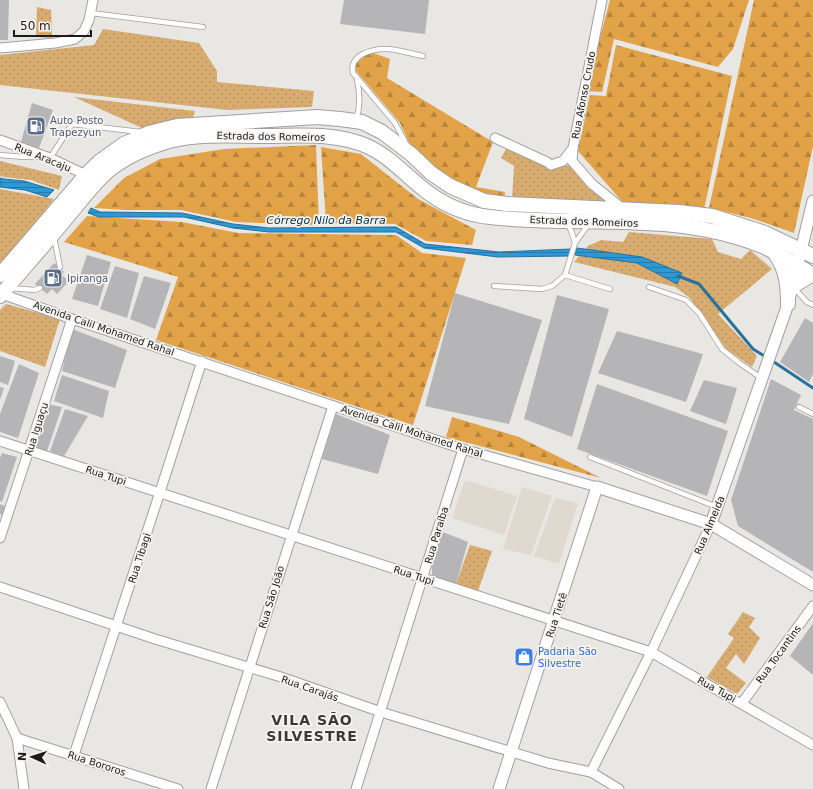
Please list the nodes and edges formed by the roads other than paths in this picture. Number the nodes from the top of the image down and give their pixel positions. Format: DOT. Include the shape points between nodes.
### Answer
graph roads {
  1 [pos="93,0"];
  2 [pos="602,0"];
  3 [pos="91,13"];
  4 [pos="203,27"];
  5 [pos="0,48"];
  6 [pos="422,56"];
  7 [pos="357,77"];
  8 [pos="356,121"];
  9 [pos="382,132"];
  10 [pos="149,133"];
  11 [pos="495,138"];
  12 [pos="0,140"];
  13 [pos="367,146"];
  14 [pos="573,148"];
  15 [pos="411,154"];
  16 [pos="0,155"];
  17 [pos="50,158"];
  18 [pos="86,175"];
  19 [pos="813,201"];
  20 [pos="624,210"];
  21 [pos="566,221"];
  22 [pos="591,221"];
  23 [pos="54,233"];
  24 [pos="575,245"];
  25 [pos="774,252"];
  26 [pos="807,253"];
  27 [pos="798,266"];
  28 [pos="60,267"];
  29 [pos="813,274"];
  30 [pos="0,275"];
  31 [pos="565,275"];
  32 [pos="494,286"];
  33 [pos="793,286"];
  34 [pos="649,287"];
  35 [pos="40,288"];
  36 [pos="610,289"];
  37 [pos="3,292"];
  38 [pos="788,304"];
  39 [pos="813,305"];
  40 [pos="72,319"];
  41 [pos="202,361"];
  42 [pos="762,378"];
  43 [pos="333,406"];
  44 [pos="799,407"];
  45 [pos="813,414"];
  46 [pos="0,441"];
  47 [pos="463,449"];
  48 [pos="29,450"];
  49 [pos="590,457"];
  50 [pos="597,487"];
  51 [pos="160,492"];
  52 [pos="718,508"];
  53 [pos="711,524"];
  54 [pos="291,536"];
  55 [pos="0,538"];
  56 [pos="423,578"];
  57 [pos="813,585"];
  58 [pos="0,587"];
  59 [pos="813,606"];
  60 [pos="554,621"];
  61 [pos="116,625"];
  62 [pos="651,652"];
  63 [pos="249,667"];
  64 [pos="0,702"];
  65 [pos="742,703"];
  66 [pos="381,712"];
  67 [pos="17,738"];
  68 [pos="813,745"];
  69 [pos="512,752"];
  70 [pos="74,755"];
  71 [pos="591,772"];
  72 [pos="24,789"];
  73 [pos="178,789"];
  74 [pos="211,789"];
  75 [pos="356,789"];
  76 [pos="499,789"];
  77 [pos="619,789"];
  1 -- 3 [label="street"];
  2 -- 14 [label="street, Rua Afonso Crudo"];
  3 -- 4 [label="lane"];
  3 -- 5 [label="street" via="84,31 75,39"];
  6 -- 7 [label="lane" via="386,49 368,51 357,57 353,64 353,72"];
  7 -- 8 [label="lane" via="360,103"];
  7 -- 15 [label="lane" via="396,123"];
  8 -- 9 [label="main road, Estrada dos Romeiros"];
  8 -- 10 [label="main road, Estrada dos Romeiros" via="317,117 177,126"];
  9 -- 13 [label="main road"];
  9 -- 15 [label="main road, Estrada dos Romeiros"];
  10 -- 17 [label="lane" via="72,124"];
  10 -- 18 [label="main road, Estrada dos Romeiros" via="124,144"];
  11 -- 14 [label="street, Rua Afonso Crudo" via="551,165 563,161"];
  12 -- 17 [label="street, Rua Aracaju"];
  13 -- 21 [label="main road, Estrada dos Romeiros" via="431,195 470,214"];
  13 -- 23 [label="main road, Estrada dos Romeiros" via="340,138 318,136 209,136 172,140 131,156 108,171"];
  14 -- 20 [label="street" via="572,161 592,184"];
  15 -- 20 [label="main road, Estrada dos Romeiros" via="450,186 484,201"];
  16 -- 17 [label="lane"];
  17 -- 18 [label="street, Rua Aracaju"];
  18 -- 30 [label="main road, Estrada dos Romeiros"];
  19 -- 26 [label="street, Rua Almeida"];
  20 -- 26 [label="main road, Estrada dos Romeiros" via="685,212 712,216 742,224"];
  21 -- 22 [label="main road, Estrada dos Romeiros"];
  21 -- 24 [label="lane"];
  22 -- 24 [label="lane"];
  22 -- 25 [label="main road, Estrada dos Romeiros" via="677,224 738,237"];
  23 -- 28 [label="lane"];
  23 -- 37 [label="main road, Estrada dos Romeiros"];
  24 -- 31 [label="lane"];
  25 -- 27 [label="main road, Estrada dos Romeiros"];
  25 -- 38 [label="main road" via="784,270"];
  26 -- 27 [label="street, Rua Almeida"];
  27 -- 29 [label="main road, Estrada dos Romeiros"];
  27 -- 33 [label="street, Rua Almeida"];
  29 -- 33 [label="main road"];
  31 -- 32 [label="lane" via="552,286 542,289"];
  31 -- 36 [label="lane"];
  33 -- 38 [label="street, Rua Almeida"];
  33 -- 39 [label="lane"];
  34 -- 42 [label="lane" via="686,300 699,313 722,349"];
  35 -- 37 [label="lane"];
  37 -- 40 [label="street, Avenida Calil Mohamed Rahal"];
  38 -- 42 [label="street, Rua Almeida"];
  40 -- 41 [label="street, Avenida Calil Mohamed Rahal"];
  40 -- 48 [label="street, Rua Iguaçu"];
  41 -- 43 [label="street, Avenida Calil Mohamed Rahal"];
  41 -- 51 [label="street, Rua Tibagi"];
  42 -- 52 [label="street, Rua Almeida"];
  43 -- 47 [label="street, Avenida Calil Mohamed Rahal"];
  43 -- 54 [label="street, Rua São João"];
  44 -- 45 [label="lane"];
  46 -- 48 [label="street, Rua Tupi"];
  47 -- 50 [label="street, Avenida Calil Mohamed Rahal"];
  47 -- 56 [label="street, Rua Paraíba"];
  48 -- 51 [label="street, Rua Tupi"];
  48 -- 55 [label="street, Rua Iguaçu"];
  49 -- 52 [label="lane"];
  50 -- 53 [label="street, Avenida Calil Mohamed Rahal"];
  50 -- 60 [label="street, Rua Tietê"];
  51 -- 54 [label="street, Rua Tupi"];
  51 -- 61 [label="street, Rua Tibagi"];
  52 -- 53 [label="street, Rua Almeida"];
  53 -- 57 [label="street, Avenida Calil Mohamed Rahal"];
  53 -- 62 [label="street, Rua Almeida"];
  54 -- 56 [label="street, Rua Tupi"];
  54 -- 63 [label="street, Rua São João"];
  56 -- 60 [label="street, Rua Tupi"];
  56 -- 66 [label="street, Rua Paraíba"];
  58 -- 61 [label="street, Rua Carajás"];
  59 -- 65 [label="street, Rua Tocantins"];
  60 -- 62 [label="street, Rua Tupi"];
  60 -- 69 [label="street, Rua Tietê"];
  61 -- 63 [label="street, Rua Carajás"];
  61 -- 70 [label="street, Rua Tibagi"];
  62 -- 65 [label="street, Rua Tupi"];
  62 -- 71 [label="street, Rua Almeida"];
  63 -- 66 [label="street, Rua Carajás"];
  63 -- 74 [label="street, Rua São João"];
  64 -- 67 [label="street"];
  65 -- 68 [label="street, Rua Tupi"];
  66 -- 69 [label="street, Rua Carajás"];
  66 -- 75 [label="street, Rua Paraíba"];
  67 -- 70 [label="street, Rua Bororos"];
  67 -- 72 [label="street"];
  69 -- 71 [label="street, Rua Carajás"];
  69 -- 76 [label="street, Rua Tietê"];
  70 -- 73 [label="street, Rua Bororos"];
  71 -- 77 [label="street, Rua Carajás"];
}
